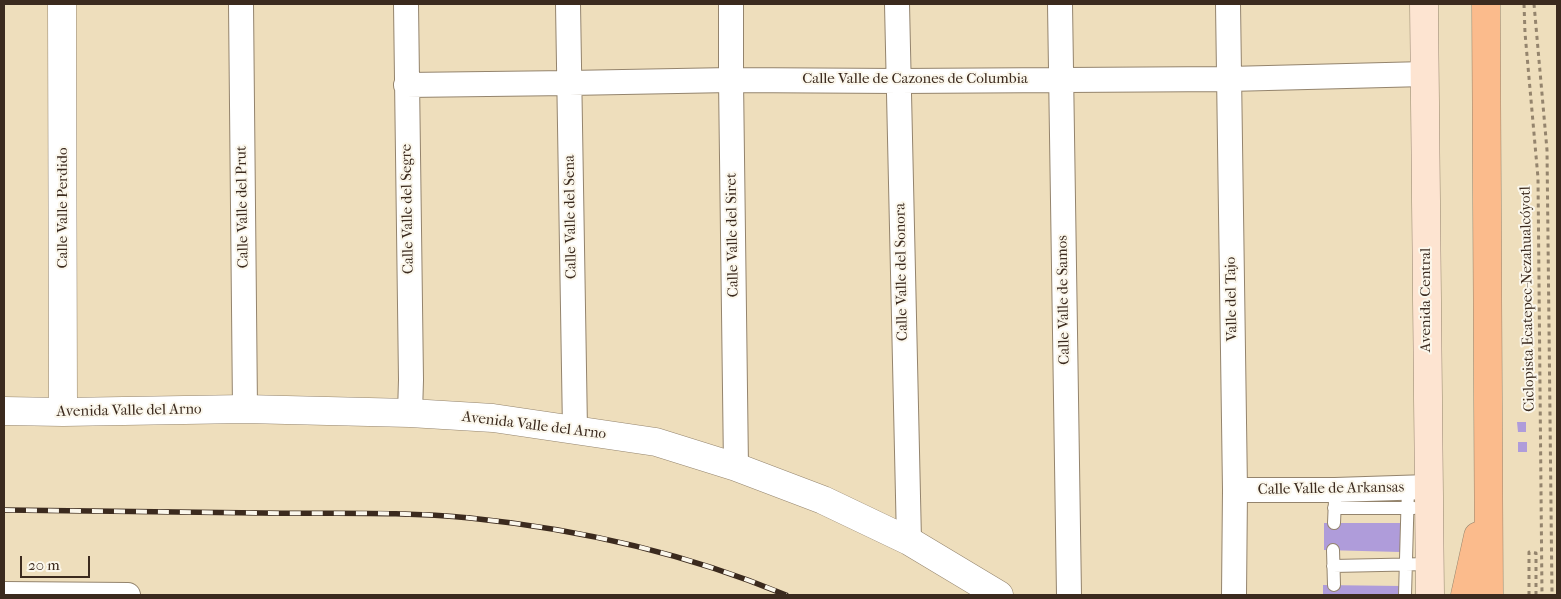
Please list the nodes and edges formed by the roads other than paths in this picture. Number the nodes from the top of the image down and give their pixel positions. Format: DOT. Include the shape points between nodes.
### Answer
graph roads {
  1 [pos="62,4"];
  2 [pos="241,4"];
  3 [pos="406,4"];
  4 [pos="568,4"];
  5 [pos="731,4"];
  6 [pos="897,4"];
  7 [pos="1060,4"];
  8 [pos="1228,4"];
  9 [pos="1424,4"];
  10 [pos="1486,4"];
  11 [pos="1425,74"];
  12 [pos="1060,78"];
  13 [pos="1229,79"];
  14 [pos="730,80"];
  15 [pos="899,81"];
  16 [pos="569,83"];
  17 [pos="406,84"];
  18 [pos="246,409"];
  19 [pos="4,411"];
  20 [pos="64,412"];
  21 [pos="410,414"];
  22 [pos="575,430"];
  23 [pos="736,467"];
  24 [pos="1234,490"];
  25 [pos="1488,493"];
  26 [pos="1418,498"];
  27 [pos="1335,499"];
  28 [pos="1334,523"];
  29 [pos="909,541"];
  30 [pos="1333,550"];
  31 [pos="1418,564"];
  32 [pos="1334,566"];
  33 [pos="1334,585"];
  34 [pos="4,594"];
  35 [pos="128,595"];
  36 [pos="999,595"];
  37 [pos="1069,595"];
  38 [pos="1234,595"];
  39 [pos="1405,595"];
  40 [pos="1430,595"];
  41 [pos="1465,595"];
  42 [pos="1489,595"];
  1 -- 20 [label="street, Calle Valle Perdido"];
  2 -- 18 [label="street, Calle Valle del Prut"];
  3 -- 17 [label="street, Calle Valle del Segre"];
  4 -- 16 [label="street, Calle Valle del Sena"];
  5 -- 14 [label="street, Calle Valle del Siret"];
  6 -- 15 [label="street, Calle Valle del Sonora"];
  7 -- 12 [label="street, Calle Valle de Samos"];
  8 -- 13 [label="street, Valle del Tajo"];
  9 -- 11 [label="main road, Avenida Central"];
  10 -- 25 [label="highway"];
  11 -- 13 [label="street, Calle Valle de Cazones de Columbia"];
  11 -- 26 [label="main road, Avenida Central"];
  12 -- 13 [label="street, Calle Valle de Cazones de Columbia"];
  12 -- 15 [label="street, Calle Valle de Cazones de Columbia"];
  12 -- 37 [label="street, Calle Valle de Samos"];
  13 -- 24 [label="street, Valle del Tajo"];
  14 -- 15 [label="street, Calle Valle de Cazones de Columbia"];
  14 -- 16 [label="street, Calle Valle de Cazones de Columbia"];
  14 -- 23 [label="street, Calle Valle del Siret"];
  15 -- 29 [label="street, Calle Valle del Sonora"];
  16 -- 17 [label="street, Calle Valle de Cazones de Columbia"];
  16 -- 22 [label="street, Calle Valle del Sena"];
  17 -- 21 [label="street, Calle Valle del Segre"];
  18 -- 20 [label="street, Avenida Valle del Arno"];
  18 -- 21 [label="street, Avenida Valle del Arno"];
  19 -- 20 [label="street, Avenida Valle del Arno"];
  21 -- 22 [label="street, Avenida Valle del Arno" via="494,418"];
  22 -- 23 [label="street, Avenida Valle del Arno" via="656,442"];
  23 -- 29 [label="street, Avenida Valle del Arno" via="823,500"];
  24 -- 27 [label="street, Calle Valle de Arkansas"];
  24 -- 38 [label="street, Valle del Tajo"];
  25 -- 41 [label="highway"];
  25 -- 42 [label="highway"];
  26 -- 27 [label="street, Calle Valle de Arkansas"];
  26 -- 31 [label="main road, Avenida Central"];
  27 -- 28 [label="lane"];
  29 -- 36 [label="street, Avenida Valle del Arno"];
  30 -- 32 [label="lane"];
  31 -- 32 [label="lane"];
  31 -- 39 [label="lane"];
  31 -- 40 [label="main road, Avenida Central"];
  32 -- 33 [label="lane"];
  34 -- 35 [label="street"];
}
